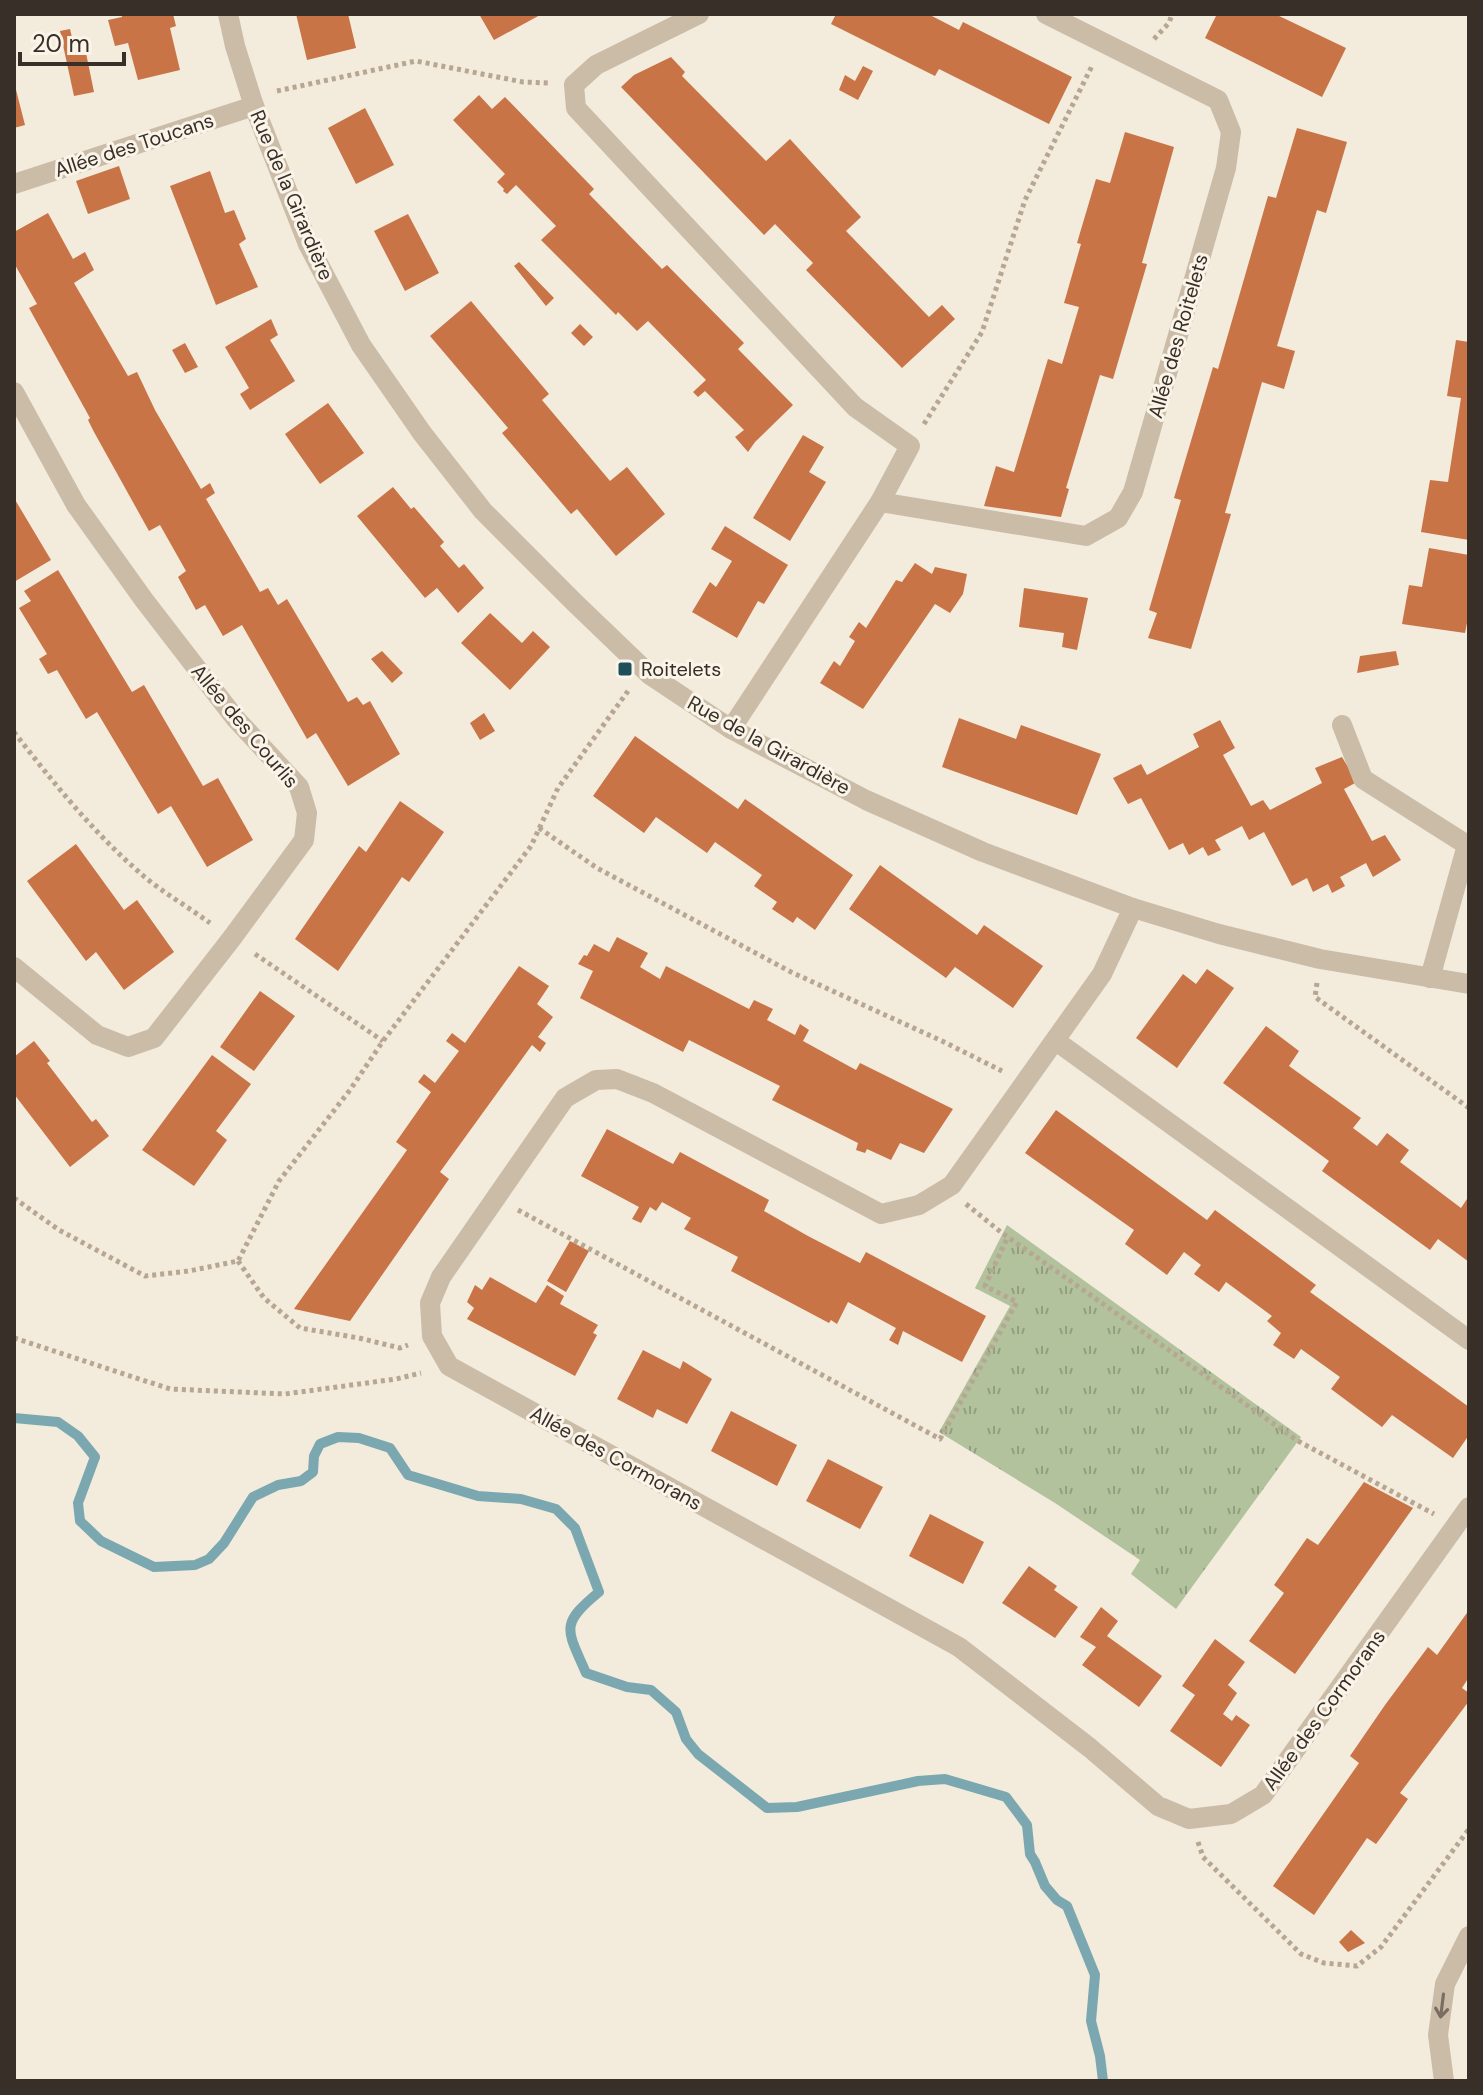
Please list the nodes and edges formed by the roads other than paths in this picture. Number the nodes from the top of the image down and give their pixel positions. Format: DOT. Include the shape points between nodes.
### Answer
graph roads {
  1 [pos="228,14"];
  2 [pos="699,14"];
  3 [pos="1046,14"];
  4 [pos="253,102"];
  5 [pos="14,184"];
  6 [pos="14,392"];
  7 [pos="880,502"];
  8 [pos="1342,725"];
  9 [pos="731,729"];
  10 [pos="1133,908"];
  11 [pos="14,967"];
  12 [pos="1430,978"];
  13 [pos="1469,984"];
  14 [pos="1056,1041"];
  15 [pos="1469,1340"];
  16 [pos="1469,1507"];
  17 [pos="1469,1936"];
  18 [pos="1444,2081"];
  1 -- 4 [label="street, Rue de la Girardière"];
  2 -- 7 [label="street" via="596,65 574,85 576,108 855,407 910,446"];
  3 -- 7 [label="street, Allée des Roitelets" via="1218,100 1231,132 1226,168 1133,492 1118,518 1086,536"];
  4 -- 5 [label="street, Allée des Toucans"];
  4 -- 9 [label="street, Rue de la Girardière" via="308,244 361,345 422,433 483,511 644,669"];
  6 -- 11 [label="street, Allée des Courlis" via="76,505 235,718 299,787 307,813 304,840 154,1038 128,1047 97,1035"];
  7 -- 9 [label="street"];
  8 -- 12 [label="street" via="1363,779 1467,845"];
  9 -- 10 [label="street, Rue de la Girardière" via="983,852"];
  10 -- 12 [label="street, Rue de la Girardière" via="1320,959"];
  10 -- 14 [label="street" via="1102,974"];
  12 -- 13 [label="street, Rue de la Girardière"];
  14 -- 15 [label="street"];
  14 -- 16 [label="street, Allée des Cormorans" via="952,1185 919,1205 881,1214 653,1093 617,1079 596,1080 565,1098 441,1277 430,1303 432,1336 449,1366 959,1647 1158,1806 1189,1819 1231,1814 1263,1795"];
  17 -- 18 [label="street, one-way" via="1445,1984 1438,2035"];
}
